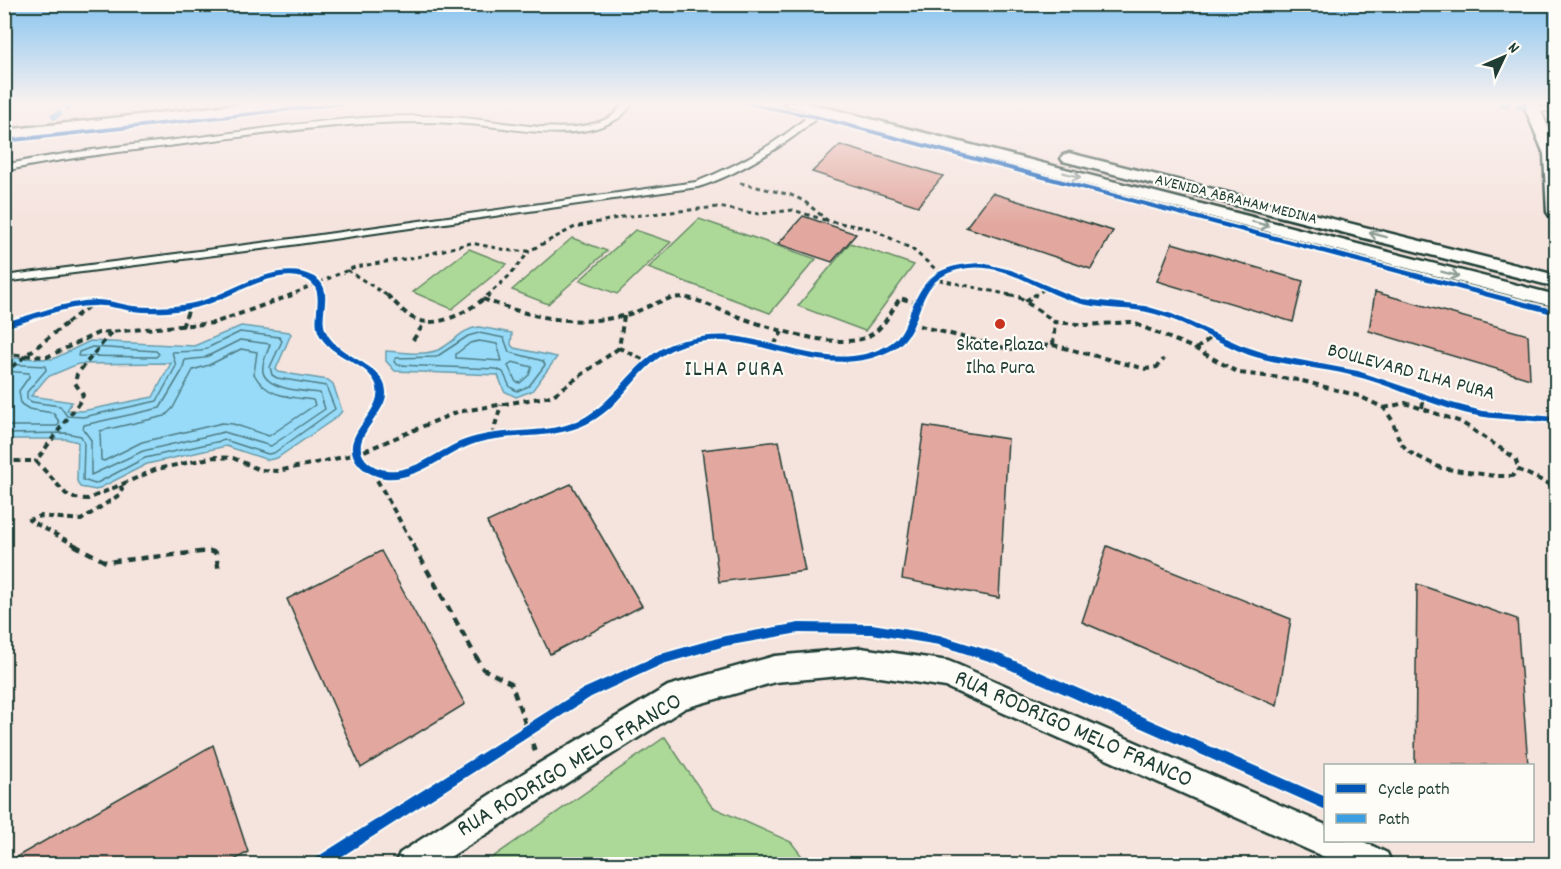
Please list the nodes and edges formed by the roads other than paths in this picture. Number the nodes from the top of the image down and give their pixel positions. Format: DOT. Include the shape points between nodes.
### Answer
graph roads {
  1 [pos="174,144"];
  2 [pos="772,144"];
  3 [pos="981,144"];
  4 [pos="982,144"];
  5 [pos="1548,144"];
  6 [pos="4,168"];
  7 [pos="1557,212"];
  8 [pos="4,279"];
  9 [pos="1557,281"];
  10 [pos="1557,301"];
  11 [pos="1324,841"];
  12 [pos="1326,842"];
  13 [pos="411,864"];
  14 [pos="1376,864"];
  1 -- 6 [label="lane"];
  2 -- 8 [label="lane" via="720,176 698,184"];
  3 -- 10 [label="street, AVENIDA ABRAHAM MEDINA, one-way"];
  9 -- 4 [label="street, AVENIDA ABRAHAM MEDINA, one-way"];
  5 -- 7 [label="street"];
  11 -- 13 [label="street, RUA RODRIGO MELO FRANCO" via="948,674 861,661 775,669 678,696"];
  12 -- 14 [label="street, RUA RODRIGO MELO FRANCO"];
}
